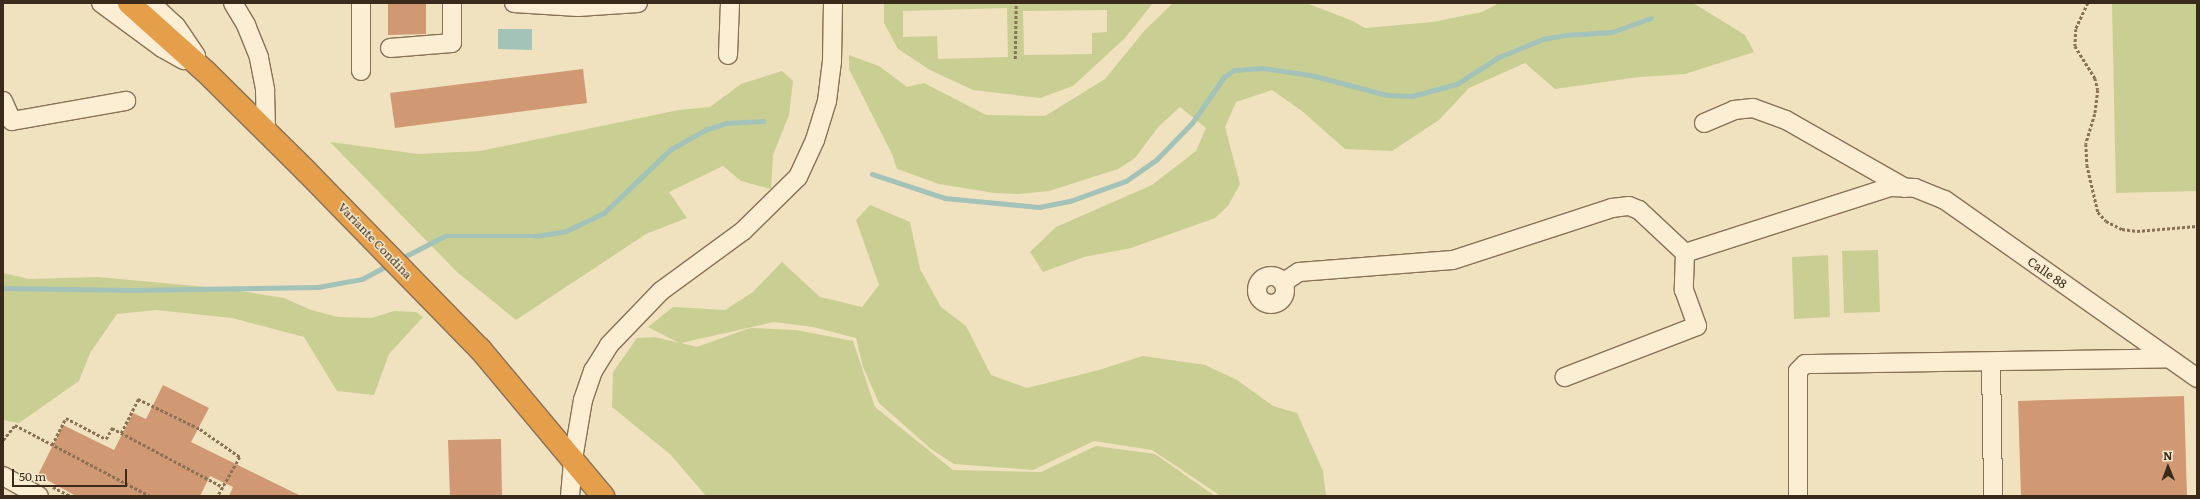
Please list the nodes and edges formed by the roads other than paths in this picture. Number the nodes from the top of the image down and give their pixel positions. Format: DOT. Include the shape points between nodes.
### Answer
graph roads {
  1 [pos="101,3"];
  2 [pos="129,3"];
  3 [pos="151,3"];
  4 [pos="233,3"];
  5 [pos="361,3"];
  6 [pos="452,3"];
  7 [pos="514,3"];
  8 [pos="638,3"];
  9 [pos="730,3"];
  10 [pos="833,3"];
  11 [pos="390,48"];
  12 [pos="728,55"];
  13 [pos="361,71"];
  14 [pos="206,72"];
  15 [pos="3,101"];
  16 [pos="126,101"];
  17 [pos="1704,123"];
  18 [pos="266,131"];
  19 [pos="1898,188"];
  20 [pos="1685,253"];
  21 [pos="1284,282"];
  22 [pos="2168,358"];
  23 [pos="1991,362"];
  24 [pos="1566,377"];
  25 [pos="2197,378"];
  26 [pos="573,459"];
  27 [pos="3,476"];
  28 [pos="39,496"];
  29 [pos="570,496"];
  30 [pos="602,496"];
  31 [pos="1798,496"];
  32 [pos="1993,496"];
  1 -- 14 [label="street" via="162,48"];
  2 -- 14 [label="highway, Variante Condina"];
  3 -- 14 [label="street" via="176,26"];
  4 -- 18 [label="street" via="246,25 259,58 265,90"];
  5 -- 13 [label="street"];
  6 -- 11 [label="street" via="452,43"];
  7 -- 8 [label="street" via="565,7"];
  9 -- 12 [label="street"];
  10 -- 26 [label="street" via="832,61 827,101 815,140 798,177 743,231 661,291 609,345 587,386"];
  14 -- 18 [label="highway, Variante Condina"];
  15 -- 16 [label="street" via="12,121"];
  17 -- 19 [label="street" via="1734,110 1753,108 1786,120"];
  18 -- 26 [label="highway, Variante Condina" via="480,350"];
  19 -- 20 [label="street"];
  19 -- 22 [label="street, Calle 88" via="1915,188 1945,200"];
  20 -- 21 [label="street" via="1639,210 1629,206 1612,208 1453,260 1298,272"];
  20 -- 24 [label="street" via="1684,290 1697,326"];
  22 -- 23 [label="street"];
  22 -- 25 [label="street, Calle 88"];
  23 -- 31 [label="street" via="1805,364 1800,367"];
  23 -- 32 [label="street"];
  26 -- 29 [label="street"];
  26 -- 30 [label="highway, Variante Condina"];
  27 -- 28 [label="street"];
}
